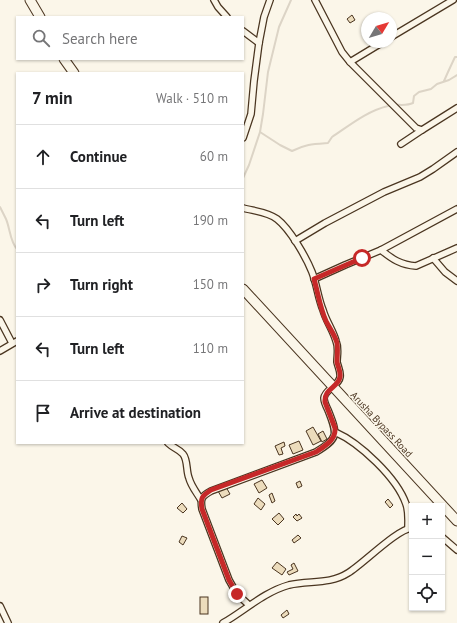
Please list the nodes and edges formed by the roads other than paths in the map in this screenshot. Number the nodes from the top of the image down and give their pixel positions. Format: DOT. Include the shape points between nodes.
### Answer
graph roads {
  1 [pos="30,0"];
  2 [pos="214,0"];
  3 [pos="270,0"];
  4 [pos="315,0"];
  5 [pos="453,0"];
  6 [pos="39,16"];
  7 [pos="226,16"];
  8 [pos="244,32"];
  9 [pos="397,33"];
  10 [pos="258,43"];
  11 [pos="373,48"];
  12 [pos="65,60"];
  13 [pos="350,62"];
  14 [pos="73,72"];
  15 [pos="457,108"];
  16 [pos="422,130"];
  17 [pos="244,135"];
  18 [pos="401,144"];
  19 [pos="457,152"];
  20 [pos="244,208"];
  21 [pos="457,209"];
  22 [pos="295,241"];
  23 [pos="457,248"];
  24 [pos="380,250"];
  25 [pos="433,258"];
  26 [pos="314,279"];
  27 [pos="457,281"];
  28 [pos="244,290"];
  29 [pos="0,320"];
  30 [pos="15,342"];
  31 [pos="0,351"];
  32 [pos="332,387"];
  33 [pos="335,432"];
  34 [pos="169,444"];
  35 [pos="201,500"];
  36 [pos="409,515"];
  37 [pos="457,521"];
  38 [pos="409,528"];
  39 [pos="444,539"];
  40 [pos="457,550"];
  41 [pos="0,606"];
  42 [pos="249,606"];
  43 [pos="8,623"];
  44 [pos="223,623"];
  1 -- 6 [label="main road"];
  2 -- 7 [label="street"];
  3 -- 10 [label="street"];
  4 -- 13 [label="street" via="342,52"];
  5 -- 9 [label="street"];
  8 -- 10 [label="street"];
  10 -- 17 [label="street" via="252,114"];
  11 -- 13 [label="street"];
  12 -- 14 [label="main road"];
  13 -- 16 [label="street" via="398,111 416,128"];
  15 -- 16 [label="street"];
  16 -- 18 [label="street"];
  19 -- 22 [label="street" via="420,177 384,192"];
  20 -- 22 [label="street" via="269,214 277,219"];
  21 -- 24 [label="street"];
  22 -- 26 [label="street"];
  23 -- 25 [label="street"];
  24 -- 25 [label="street" via="408,266 416,266"];
  24 -- 26 [label="street"];
  25 -- 27 [label="street" via="444,272"];
  26 -- 32 [label="street" via="322,310 338,347 340,377"];
  28 -- 32 [label="main road, Arusha Bypass Road"];
  29 -- 30 [label="street"];
  30 -- 31 [label="street"];
  32 -- 33 [label="street" via="324,398"];
  32 -- 37 [label="main road, Arusha Bypass Road"];
  33 -- 35 [label="street" via="330,443 316,452 211,490 204,494"];
  33 -- 36 [label="street" via="353,442 381,467 397,486"];
  34 -- 35 [label="street" via="184,454 189,481"];
  35 -- 42 [label="street" via="202,509 229,580 237,594"];
  38 -- 42 [label="street" via="388,541 343,576 329,581 289,585 271,592"];
  39 -- 40 [label="street"];
  41 -- 43 [label="street"];
  42 -- 44 [label="street"];
}
